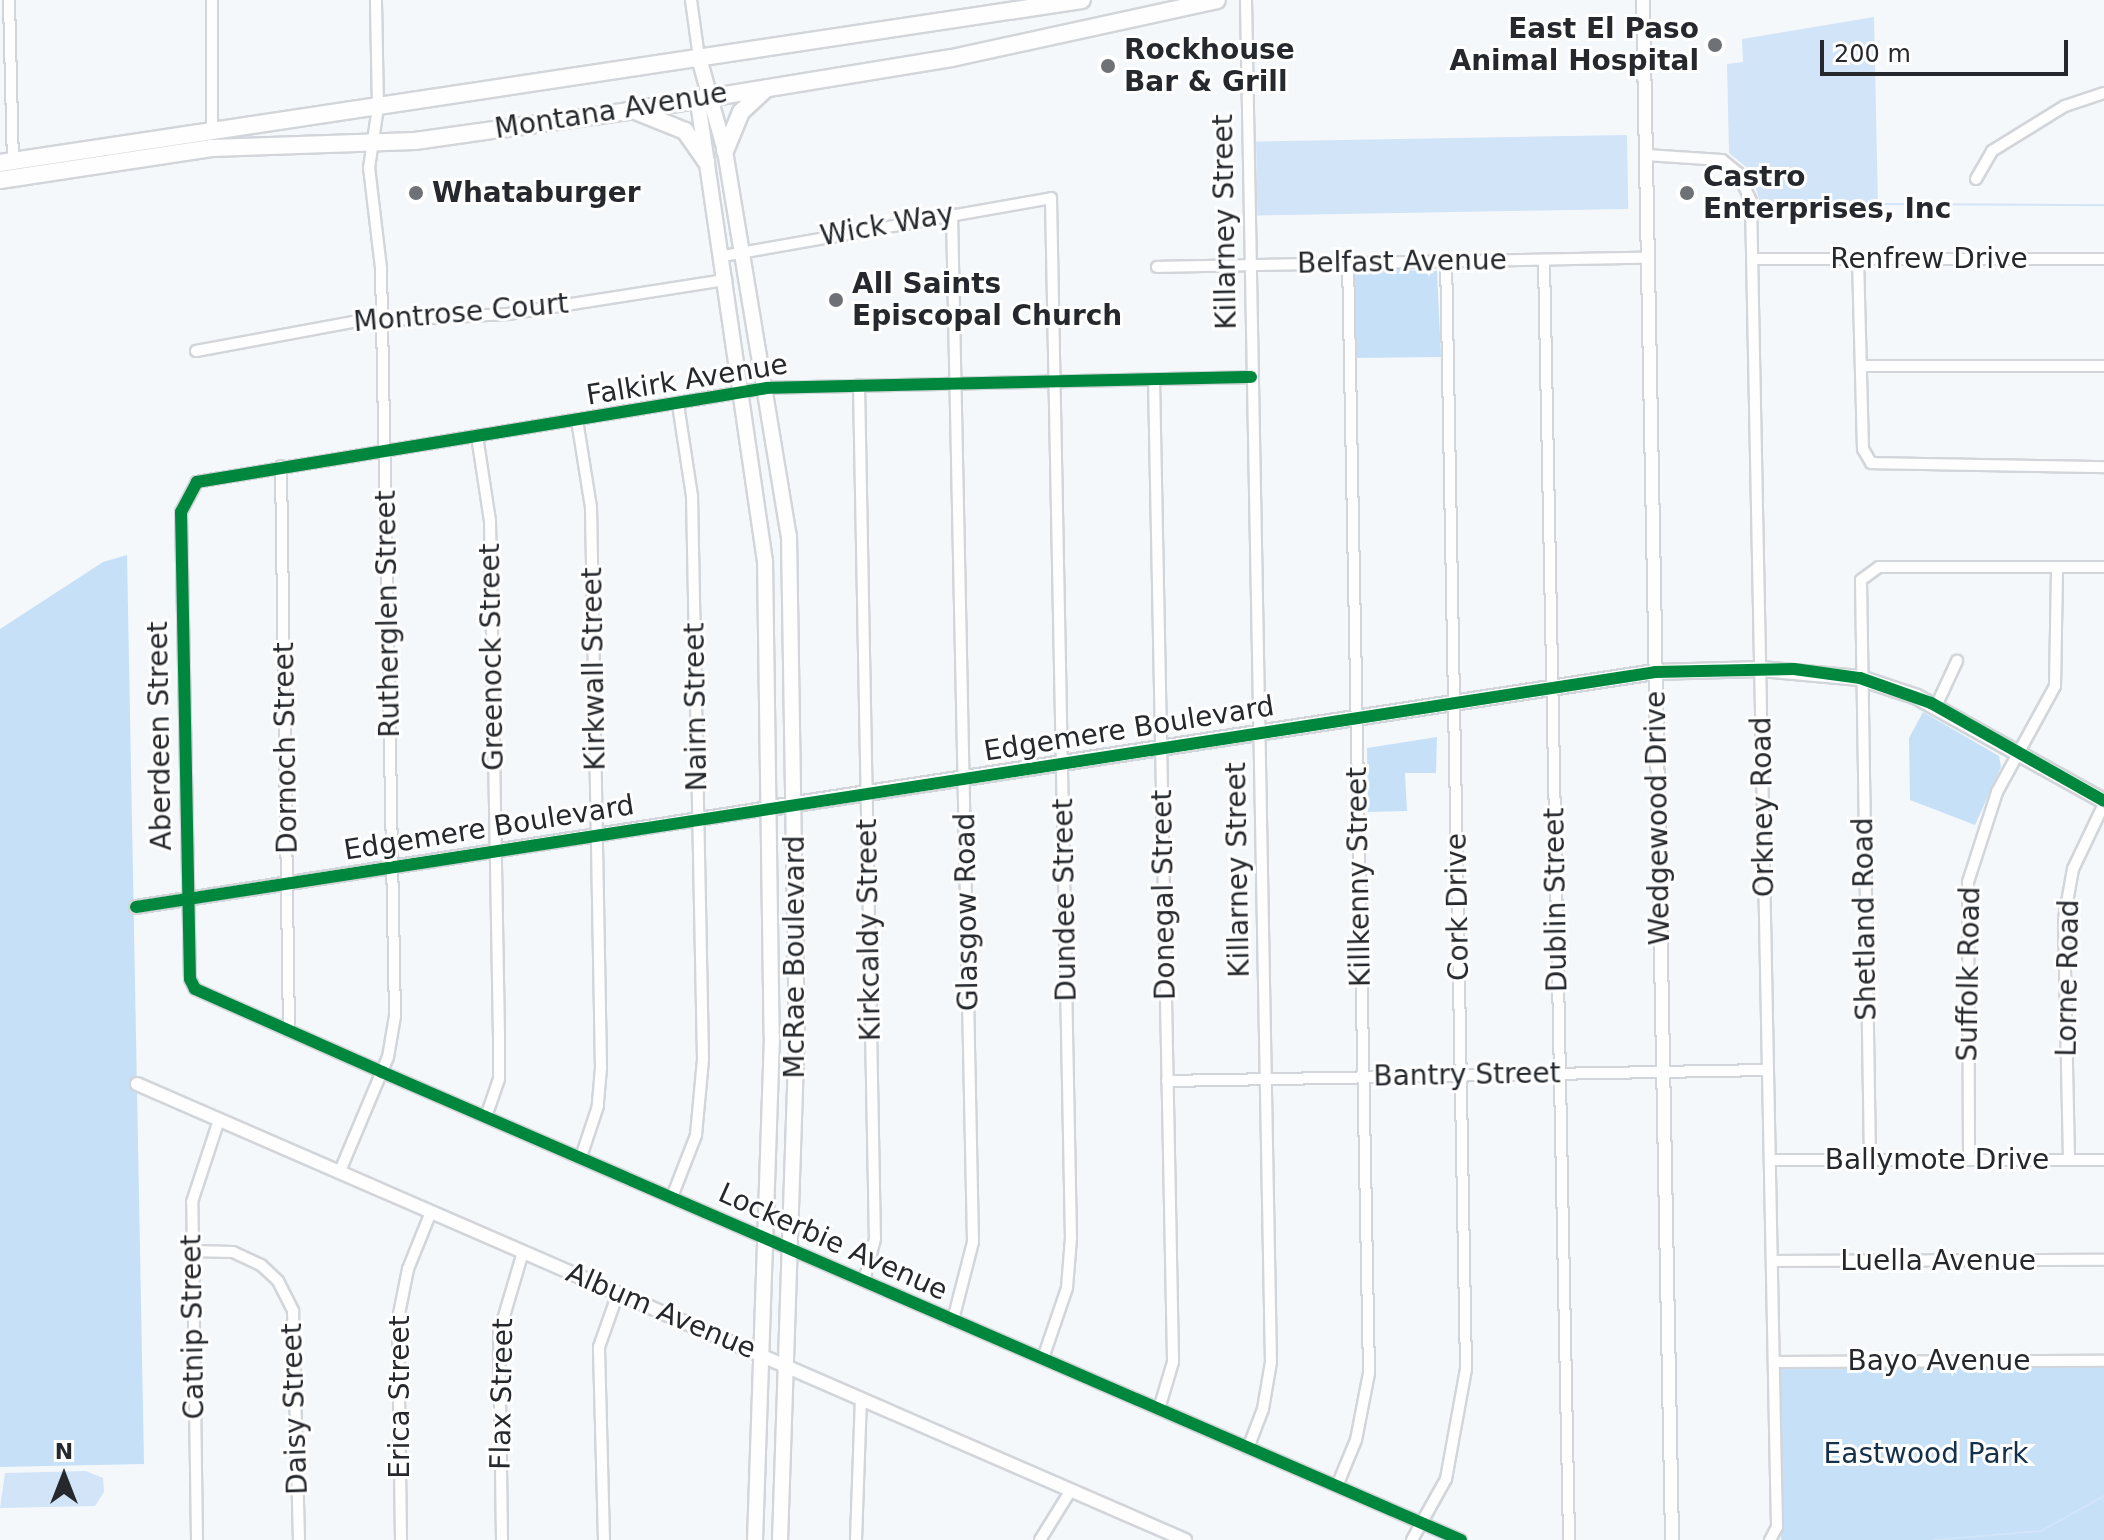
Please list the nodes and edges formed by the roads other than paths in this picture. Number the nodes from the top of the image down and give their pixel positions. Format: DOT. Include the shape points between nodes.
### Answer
graph roads {
  1 [pos="9,0"];
  2 [pos="212,0"];
  3 [pos="376,0"];
  4 [pos="691,0"];
  5 [pos="1082,0"];
  6 [pos="1217,0"];
  7 [pos="1246,0"];
  8 [pos="1643,0"];
  9 [pos="1012,5"];
  10 [pos="699,58"];
  11 [pos="770,86"];
  12 [pos="2104,93"];
  13 [pos="705,95"];
  14 [pos="378,107"];
  15 [pos="628,111"];
  16 [pos="212,129"];
  17 [pos="370,143"];
  18 [pos="725,151"];
  19 [pos="1646,155"];
  20 [pos="706,161"];
  21 [pos="6,162"];
  22 [pos="1976,179"];
  23 [pos="0,180"];
  24 [pos="1051,198"];
  25 [pos="952,214"];
  26 [pos="743,249"];
  27 [pos="723,256"];
  28 [pos="1648,258"];
  29 [pos="1754,259"];
  30 [pos="1858,259"];
  31 [pos="2104,259"];
  32 [pos="1544,260"];
  33 [pos="1446,261"];
  34 [pos="1348,263"];
  35 [pos="1250,265"];
  36 [pos="1157,267"];
  37 [pos="726,280"];
  38 [pos="383,319"];
  39 [pos="196,351"];
  40 [pos="1861,366"];
  41 [pos="2104,366"];
  42 [pos="1251,377"];
  43 [pos="1154,379"];
  44 [pos="1054,381"];
  45 [pos="956,383"];
  46 [pos="859,385"];
  47 [pos="767,388"];
  48 [pos="744,393"];
  49 [pos="678,405"];
  50 [pos="577,420"];
  51 [pos="477,436"];
  52 [pos="386,449"];
  53 [pos="281,466"];
  54 [pos="2104,467"];
  55 [pos="187,491"];
  56 [pos="2057,567"];
  57 [pos="2104,567"];
  58 [pos="1957,661"];
  59 [pos="1761,669"];
  60 [pos="1655,672"];
  61 [pos="1860,678"];
  62 [pos="1552,688"];
  63 [pos="1454,703"];
  64 [pos="1936,706"];
  65 [pos="1356,719"];
  66 [pos="1259,733"];
  67 [pos="1162,749"];
  68 [pos="2018,752"];
  69 [pos="1062,764"];
  70 [pos="965,779"];
  71 [pos="866,795"];
  72 [pos="2104,802"];
  73 [pos="795,805"];
  74 [pos="770,808"];
  75 [pos="698,820"];
  76 [pos="596,836"];
  77 [pos="496,852"];
  78 [pos="392,868"];
  79 [pos="289,884"];
  80 [pos="187,899"];
  81 [pos="136,907"];
  82 [pos="191,982"];
  83 [pos="289,1031"];
  84 [pos="1768,1070"];
  85 [pos="382,1072"];
  86 [pos="1663,1072"];
  87 [pos="1559,1074"];
  88 [pos="1461,1075"];
  89 [pos="1363,1077"];
  90 [pos="1266,1079"];
  91 [pos="1167,1081"];
  92 [pos="137,1084"];
  93 [pos="486,1116"];
  94 [pos="219,1120"];
  95 [pos="581,1157"];
  96 [pos="1770,1160"];
  97 [pos="1870,1160"];
  98 [pos="1969,1160"];
  99 [pos="2069,1160"];
  100 [pos="2104,1160"];
  101 [pos="340,1171"];
  102 [pos="672,1197"];
  103 [pos="431,1212"];
  104 [pos="766,1239"];
  105 [pos="789,1249"];
  106 [pos="191,1251"];
  107 [pos="523,1252"];
  108 [pos="2104,1260"];
  109 [pos="1772,1261"];
  110 [pos="864,1281"];
  111 [pos="618,1293"];
  112 [pos="953,1320"];
  113 [pos="761,1354"];
  114 [pos="1043,1358"];
  115 [pos="2104,1361"];
  116 [pos="1774,1362"];
  117 [pos="786,1365"];
  118 [pos="861,1399"];
  119 [pos="1159,1409"];
  120 [pos="1248,1448"];
  121 [pos="757,1470"];
  122 [pos="782,1472"];
  123 [pos="1337,1486"];
  124 [pos="1071,1490"];
  125 [pos="1424,1526"];
  126 [pos="1158,1535"];
  127 [pos="197,1540"];
  128 [pos="299,1540"];
  129 [pos="401,1540"];
  130 [pos="502,1540"];
  131 [pos="604,1540"];
  132 [pos="755,1540"];
  133 [pos="780,1540"];
  134 [pos="856,1540"];
  135 [pos="1040,1540"];
  136 [pos="1185,1540"];
  137 [pos="1412,1540"];
  138 [pos="1461,1540"];
  139 [pos="1569,1540"];
  140 [pos="1672,1540"];
  141 [pos="1770,1540"];
  1 -- 21 [label="street"];
  2 -- 16 [label="street"];
  3 -- 14 [label="street, Rutherglen Street"];
  4 -- 10 [label="street"];
  5 -- 9 [label="highway, Montana Avenue"];
  6 -- 11 [label="highway, Montana Avenue" via="952,58"];
  7 -- 35 [label="street, Killarney Street"];
  8 -- 19 [label="street, Wedgewood Drive"];
  9 -- 10 [label="highway, Montana Avenue"];
  10 -- 13 [label="main road, McRae Boulevard"];
  10 -- 14 [label="highway, Montana Avenue"];
  11 -- 13 [label="highway, Montana Avenue"];
  11 -- 18 [label="highway" via="741,112"];
  12 -- 22 [label="street" via="2065,106 2004,142"];
  13 -- 15 [label="highway, Montana Avenue"];
  13 -- 18 [label="main road, McRae Boulevard" via="717,111"];
  13 -- 20 [label="main road, McRae Boulevard" via="699,109"];
  14 -- 16 [label="highway, Montana Avenue"];
  14 -- 17 [label="street, Rutherglen Street"];
  15 -- 17 [label="highway, Montana Avenue"];
  15 -- 20 [label="highway" via="674,123 693,138"];
  16 -- 21 [label="highway, Montana Avenue"];
  17 -- 23 [label="highway, Montana Avenue" via="212,148"];
  17 -- 38 [label="street, Rutherglen Street"];
  18 -- 26 [label="main road, McRae Boulevard"];
  19 -- 28 [label="street, Wedgewood Drive"];
  19 -- 29 [label="street, Orkney Road" via="1701,155 1738,173 1751,201"];
  20 -- 27 [label="main road, McRae Boulevard"];
  24 -- 25 [label="street, Wick Way"];
  24 -- 44 [label="street, Dundee Street"];
  25 -- 26 [label="street, Wick Way"];
  25 -- 45 [label="street, Glasgow Road"];
  26 -- 27 [label="street, Wick Way"];
  26 -- 47 [label="main road, McRae Boulevard"];
  27 -- 37 [label="main road, McRae Boulevard"];
  28 -- 32 [label="street, Belfast Avenue"];
  28 -- 60 [label="street, Wedgewood Drive"];
  29 -- 30 [label="street, Renfrew Drive"];
  29 -- 59 [label="street, Orkney Road"];
  30 -- 31 [label="street, Renfrew Drive"];
  30 -- 40 [label="street"];
  32 -- 33 [label="street, Belfast Avenue"];
  32 -- 62 [label="street, Dublin Street"];
  33 -- 34 [label="street, Belfast Avenue"];
  33 -- 63 [label="street, Cork Drive"];
  34 -- 35 [label="street, Belfast Avenue"];
  34 -- 65 [label="street, Killkenny Street"];
  35 -- 36 [label="street, Belfast Avenue"];
  35 -- 42 [label="street, Killarney Street"];
  37 -- 38 [label="street, Montrose Court" via="508,314"];
  37 -- 48 [label="main road, McRae Boulevard"];
  38 -- 39 [label="street, Montrose Court"];
  38 -- 52 [label="street, Rutherglen Street"];
  40 -- 41 [label="street"];
  40 -- 54 [label="street" via="1863,449 1876,465"];
  42 -- 43 [label="street, Falkirk Avenue"];
  42 -- 66 [label="street, Killarney Street"];
  43 -- 44 [label="street, Falkirk Avenue"];
  43 -- 67 [label="street, Donegal Street"];
  44 -- 45 [label="street, Falkirk Avenue"];
  44 -- 69 [label="street, Dundee Street"];
  45 -- 46 [label="street, Falkirk Avenue"];
  45 -- 70 [label="street, Glasgow Road"];
  46 -- 47 [label="street, Falkirk Avenue"];
  46 -- 71 [label="street, Kirkcaldy Street"];
  47 -- 48 [label="street, Falkirk Avenue"];
  47 -- 73 [label="main road, McRae Boulevard" via="789,536"];
  48 -- 49 [label="street, Falkirk Avenue"];
  48 -- 74 [label="main road, McRae Boulevard" via="762,516"];
  49 -- 50 [label="street, Falkirk Avenue"];
  49 -- 75 [label="street, Nairn Street" via="692,496"];
  50 -- 51 [label="street, Falkirk Avenue"];
  50 -- 76 [label="street, Kirkwall Street" via="591,507"];
  51 -- 52 [label="street, Falkirk Avenue"];
  51 -- 77 [label="street, Greenock Street" via="490,521"];
  52 -- 53 [label="street, Falkirk Avenue"];
  52 -- 78 [label="street, Rutherglen Street"];
  53 -- 55 [label="street, Falkirk Avenue" via="203,478"];
  53 -- 79 [label="street, Dornoch Street"];
  55 -- 80 [label="street, Aberdeen Street" via="181,512"];
  56 -- 57 [label="street"];
  56 -- 61 [label="street, Shetland Road" via="1872,569 1859,586"];
  56 -- 68 [label="street, Suffolk Road" via="2055,686"];
  58 -- 64 [label="street"];
  59 -- 60 [label="main road, Edgemere Boulevard"];
  59 -- 61 [label="main road, Edgemere Boulevard"];
  59 -- 84 [label="street, Orkney Road"];
  60 -- 62 [label="main road, Edgemere Boulevard"];
  60 -- 86 [label="street, Wedgewood Drive"];
  61 -- 64 [label="main road, Edgemere Boulevard"];
  61 -- 97 [label="street, Shetland Road"];
  62 -- 63 [label="main road, Edgemere Boulevard"];
  62 -- 87 [label="street, Dublin Street"];
  63 -- 65 [label="main road, Edgemere Boulevard"];
  63 -- 88 [label="street, Cork Drive"];
  64 -- 68 [label="main road, Edgemere Boulevard"];
  65 -- 66 [label="main road, Edgemere Boulevard"];
  65 -- 89 [label="street, Killkenny Street"];
  66 -- 67 [label="main road, Edgemere Boulevard"];
  66 -- 90 [label="street, Killarney Street"];
  67 -- 69 [label="main road, Edgemere Boulevard"];
  67 -- 91 [label="street, Donegal Street"];
  68 -- 72 [label="main road, Edgemere Boulevard"];
  68 -- 98 [label="street, Suffolk Road" via="1984,824 1968,882"];
  69 -- 70 [label="main road, Edgemere Boulevard"];
  69 -- 114 [label="street, Dundee Street" via="1071,1261"];
  70 -- 71 [label="main road, Edgemere Boulevard"];
  70 -- 112 [label="street, Glasgow Road" via="973,1242"];
  71 -- 73 [label="main road, Edgemere Boulevard"];
  71 -- 110 [label="street, Kirkcaldy Street" via="875,1239"];
  72 -- 99 [label="street, Lorne Road" via="2073,869 2064,919"];
  73 -- 74 [label="main road, Edgemere Boulevard"];
  73 -- 105 [label="main road, McRae Boulevard" via="797,1028"];
  74 -- 75 [label="street, Edgemere Boulevard"];
  74 -- 104 [label="main road, McRae Boulevard"];
  75 -- 76 [label="street, Edgemere Boulevard"];
  75 -- 102 [label="street, Nairn Street" via="702,1091 690,1157"];
  76 -- 77 [label="street, Edgemere Boulevard"];
  76 -- 95 [label="street, Kirkwall Street" via="601,1068 598,1106"];
  77 -- 78 [label="street, Edgemere Boulevard"];
  77 -- 93 [label="street, Greenock Street" via="499,1063"];
  78 -- 79 [label="street, Edgemere Boulevard"];
  78 -- 85 [label="street, Rutherglen Street" via="395,1016"];
  79 -- 80 [label="street, Edgemere Boulevard"];
  79 -- 83 [label="street, Dornoch Street"];
  80 -- 81 [label="street, Edgemere Boulevard"];
  80 -- 82 [label="street, Aberdeen Street"];
  82 -- 83 [label="street, Lockerbie Avenue"];
  83 -- 85 [label="street, Lockerbie Avenue"];
  84 -- 86 [label="street, Bantry Street"];
  84 -- 96 [label="street, Orkney Road"];
  85 -- 93 [label="street, Lockerbie Avenue"];
  85 -- 101 [label="street, Rutherglen Street"];
  86 -- 87 [label="street, Bantry Street"];
  86 -- 140 [label="street, Wedgewood Drive"];
  87 -- 88 [label="street, Bantry Street"];
  87 -- 139 [label="street, Dublin Street"];
  88 -- 89 [label="street, Bantry Street"];
  88 -- 125 [label="street, Cork Drive" via="1465,1396 1446,1479"];
  89 -- 90 [label="street, Bantry Street"];
  89 -- 123 [label="street, Killkenny Street" via="1369,1373 1356,1440"];
  90 -- 91 [label="street, Bantry Street"];
  90 -- 120 [label="street, Killarney Street" via="1270,1376"];
  91 -- 119 [label="street, Donegal Street" via="1173,1362"];
  92 -- 94 [label="street, Album Avenue"];
  93 -- 95 [label="street, Lockerbie Avenue"];
  94 -- 101 [label="street, Album Avenue"];
  94 -- 106 [label="street, Catnip Street" via="195,1186"];
  95 -- 102 [label="street, Lockerbie Avenue"];
  96 -- 97 [label="street, Ballymote Drive"];
  96 -- 109 [label="street, Orkney Road"];
  97 -- 98 [label="street, Ballymote Drive"];
  98 -- 99 [label="street, Ballymote Drive"];
  99 -- 100 [label="street, Ballymote Drive"];
  101 -- 103 [label="street, Album Avenue"];
  102 -- 104 [label="street, Lockerbie Avenue"];
  103 -- 107 [label="street, Album Avenue"];
  103 -- 129 [label="street, Erica Street" via="408,1269 398,1319"];
  104 -- 105 [label="street, Lockerbie Avenue"];
  104 -- 113 [label="main road, McRae Boulevard"];
  105 -- 110 [label="street, Lockerbie Avenue"];
  105 -- 117 [label="main road, McRae Boulevard"];
  106 -- 127 [label="street, Catnip Street"];
  106 -- 128 [label="street, Daisy Street" via="233,1252 261,1265 278,1281 293,1311"];
  107 -- 111 [label="street, Album Avenue"];
  107 -- 130 [label="street, Flax Street" via="499,1333"];
  108 -- 109 [label="street, Luella Avenue"];
  109 -- 116 [label="street, Orkney Road"];
  110 -- 112 [label="street, Lockerbie Avenue"];
  111 -- 113 [label="street, Album Avenue"];
  111 -- 131 [label="street" via="599,1347"];
  112 -- 114 [label="street, Lockerbie Avenue"];
  113 -- 117 [label="street, Album Avenue"];
  113 -- 121 [label="main road, McRae Boulevard"];
  114 -- 119 [label="street, Lockerbie Avenue"];
  115 -- 116 [label="street, Bayo Avenue"];
  116 -- 141 [label="street, Orkney Road" via="1777,1527"];
  117 -- 118 [label="street, Album Avenue"];
  117 -- 122 [label="main road, McRae Boulevard"];
  118 -- 124 [label="street, Album Avenue"];
  118 -- 134 [label="street"];
  119 -- 120 [label="street, Lockerbie Avenue"];
  120 -- 123 [label="street, Lockerbie Avenue"];
  121 -- 122 [label="main road"];
  121 -- 132 [label="main road, McRae Boulevard"];
  122 -- 133 [label="main road, McRae Boulevard"];
  123 -- 125 [label="street, Lockerbie Avenue"];
  124 -- 126 [label="street, Album Avenue"];
  124 -- 135 [label="street"];
  125 -- 137 [label="street, Cork Drive"];
  125 -- 138 [label="street, Lockerbie Avenue"];
  126 -- 136 [label="street, Album Avenue"];
}
